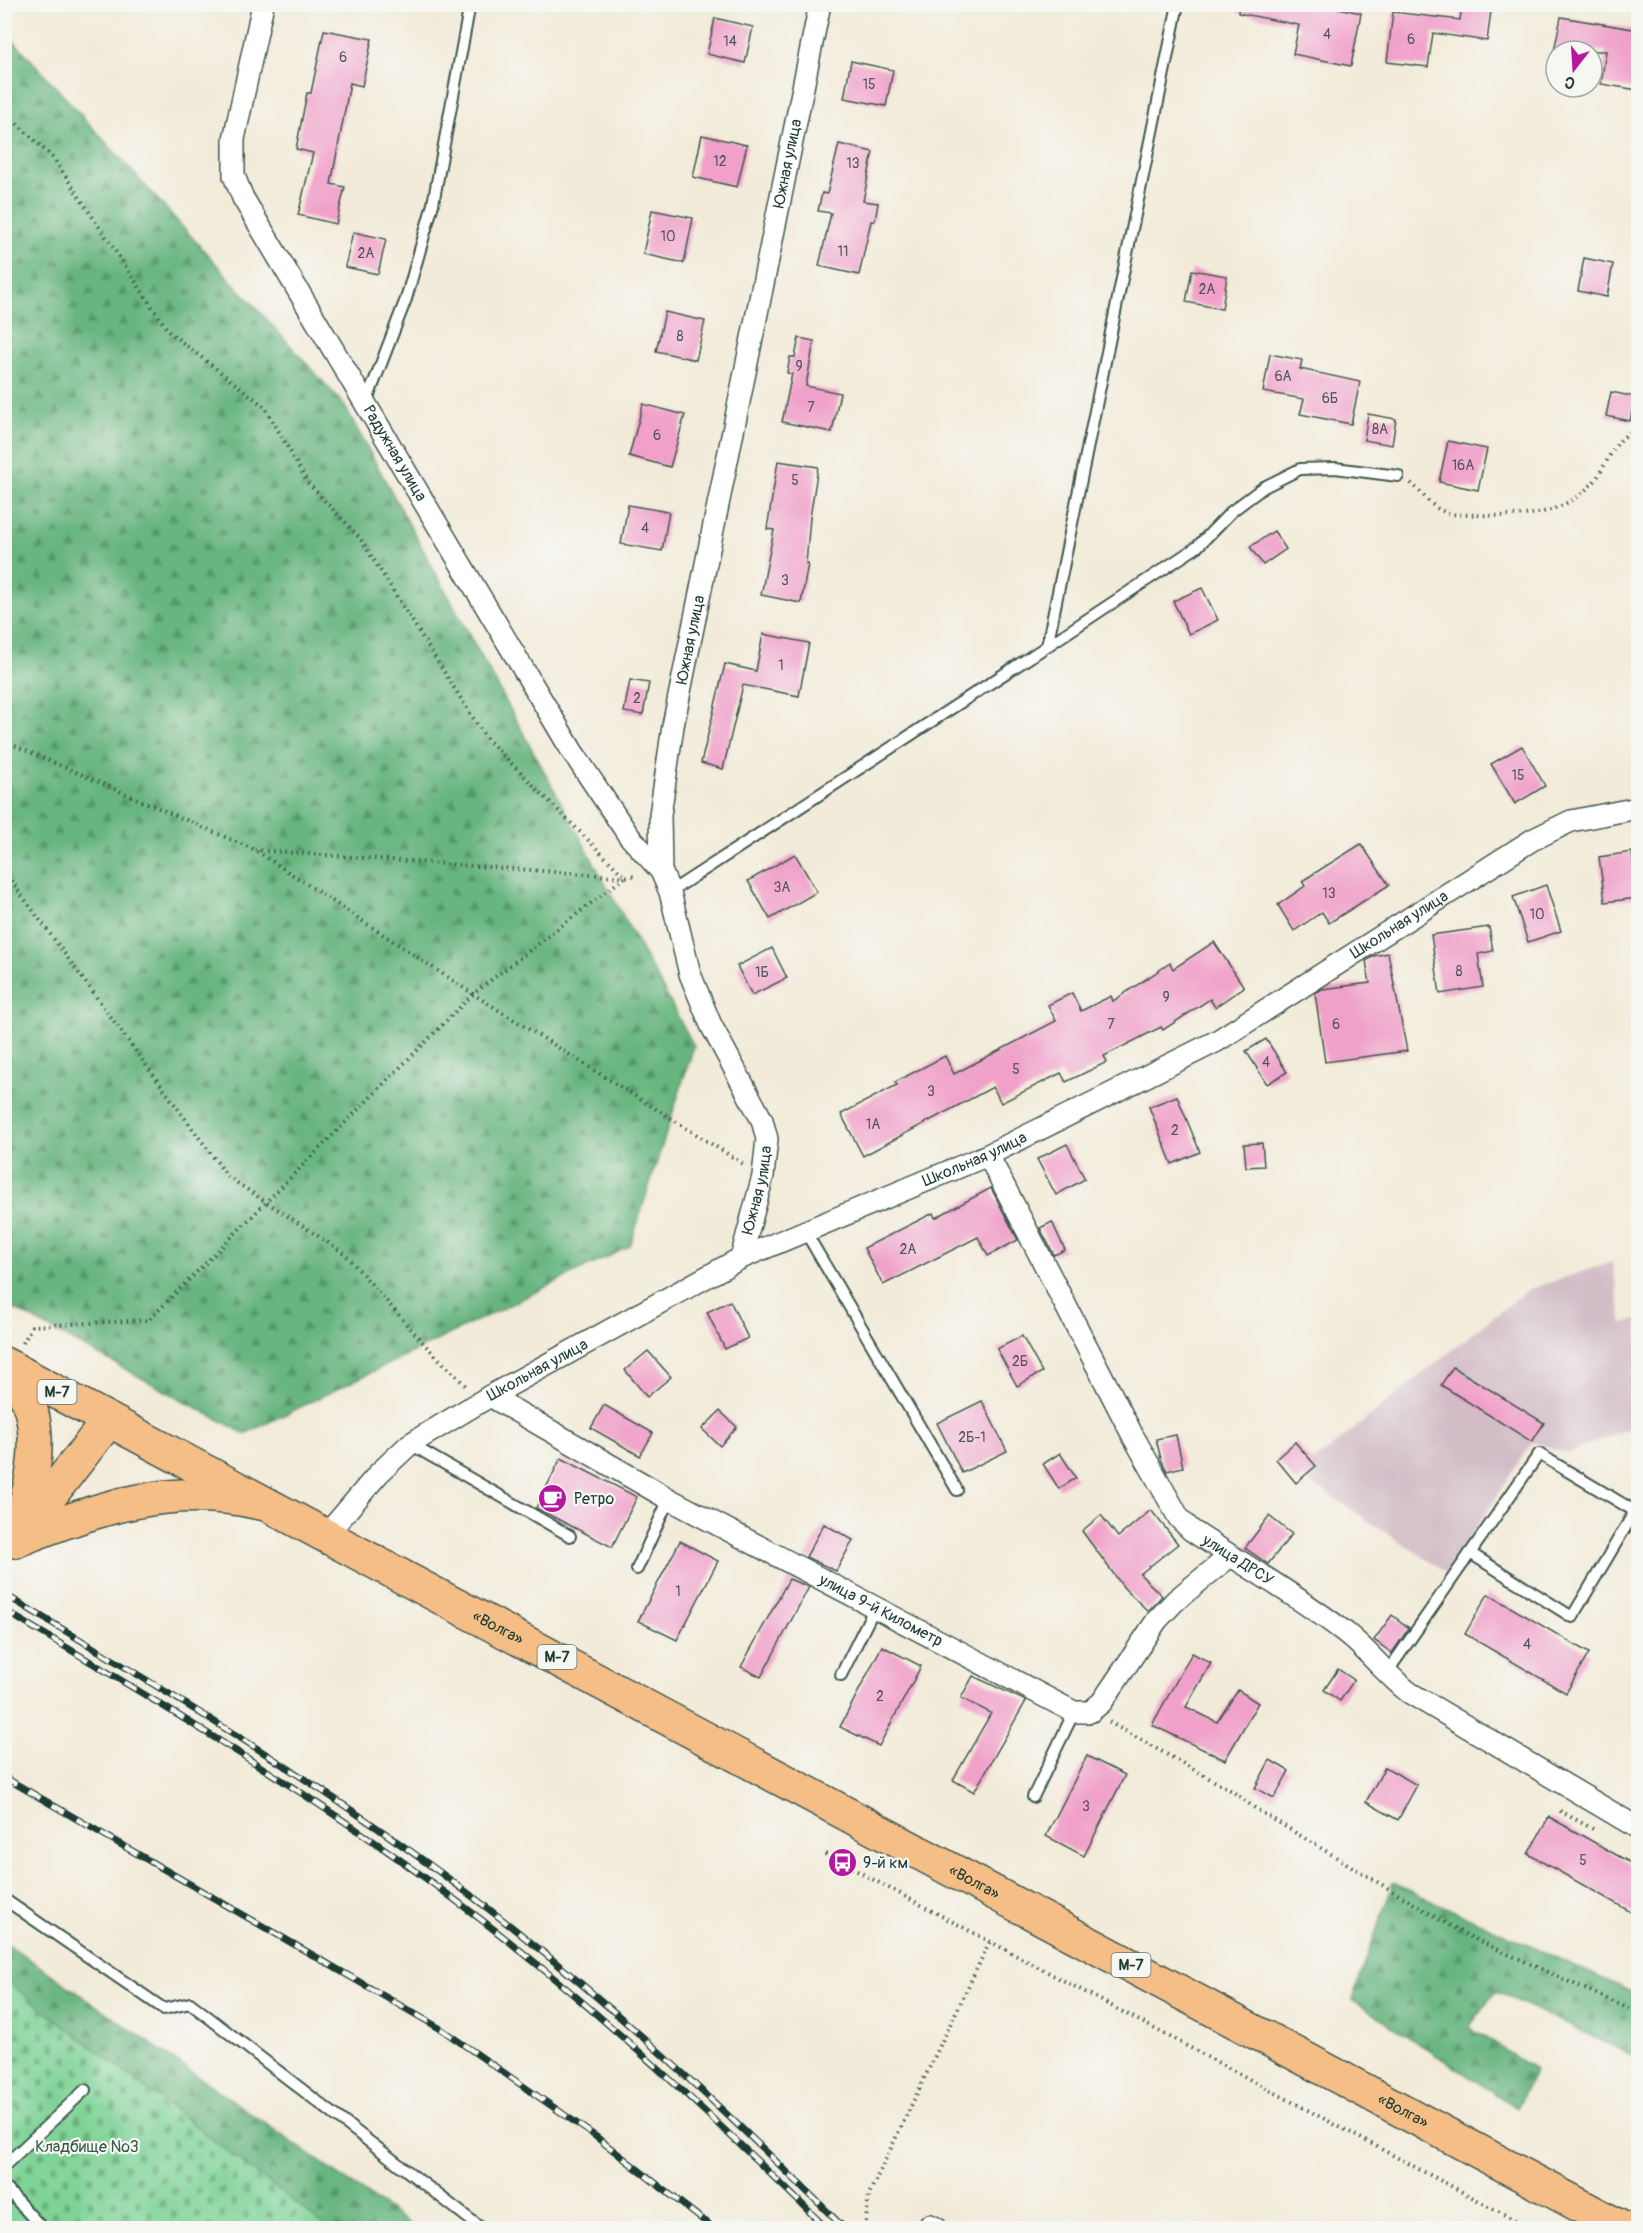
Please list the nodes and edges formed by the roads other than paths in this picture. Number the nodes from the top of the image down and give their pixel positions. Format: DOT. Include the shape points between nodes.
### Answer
graph roads {
  1 [pos="263,4"];
  2 [pos="471,4"];
  3 [pos="820,4"];
  4 [pos="1178,4"];
  5 [pos="366,404"];
  6 [pos="1398,476"];
  7 [pos="1047,646"];
  8 [pos="1638,808"];
  9 [pos="661,872"];
  10 [pos="670,892"];
  11 [pos="988,1155"];
  12 [pos="805,1231"];
  13 [pos="741,1258"];
  14 [pos="13,1358"];
  15 [pos="486,1399"];
  16 [pos="110,1420"];
  17 [pos="410,1444"];
  18 [pos="957,1491"];
  19 [pos="669,1499"];
  20 [pos="274,1507"];
  21 [pos="1637,1512"];
  22 [pos="327,1534"];
  23 [pos="570,1536"];
  24 [pos="10,1547"];
  25 [pos="1470,1553"];
  26 [pos="1230,1557"];
  27 [pos="637,1569"];
  28 [pos="876,1605"];
  29 [pos="1386,1674"];
  30 [pos="841,1675"];
  31 [pos="1082,1712"];
  32 [pos="1033,1797"];
  33 [pos="1638,1828"];
  34 [pos="4,1899"];
  35 [pos="85,2090"];
  36 [pos="4,2166"];
  37 [pos="4,2186"];
  38 [pos="42,2229"];
  39 [pos="481,2229"];
  40 [pos="1622,2229"];
  1 -- 5 [label="street, Радужная улица" via="234,139 234,176 243,198"];
  2 -- 5 [label="lane" via="433,204 406,299"];
  3 -- 9 [label="street, Южная улица" via="673,726 660,815"];
  4 -- 7 [label="lane"];
  5 -- 9 [label="street, Радужная улица" via="572,751 629,836"];
  6 -- 7 [label="lane" via="1335,468 1300,469 1264,487 1232,511 1197,547"];
  7 -- 10 [label="lane"];
  8 -- 11 [label="street, Школьная улица" via="1571,821 1532,840 1217,1041"];
  9 -- 10 [label="street, Южная улица"];
  10 -- 13 [label="street, Южная улица" via="690,974 711,1025 762,1120 767,1139 764,1176"];
  11 -- 12 [label="street, Школьная улица"];
  11 -- 26 [label="street, улица ДРСУ" via="1179,1518"];
  12 -- 13 [label="street, Школьная улица"];
  12 -- 18 [label="lane"];
  13 -- 15 [label="street, Школьная улица"];
  14 -- 16 [label="main road, М-7"];
  14 -- 24 [label="main road" via="35,1433 32,1478"];
  15 -- 17 [label="street, Школьная улица"];
  15 -- 19 [label="street, улица 9-й Километр"];
  16 -- 20 [label="main road, М-7"];
  16 -- 24 [label="main road"];
  17 -- 22 [label="street, Школьная улица" via="379,1473"];
  17 -- 23 [label="lane"];
  19 -- 27 [label="lane"];
  19 -- 28 [label="street, улица 9-й Километр"];
  20 -- 22 [label="main road, М-7"];
  20 -- 24 [label="main road" via="209,1495 150,1497 81,1516"];
  21 -- 25 [label="lane" via="1539,1454"];
  21 -- 25 [label="lane" via="1572,1617"];
  22 -- 40 [label="main road, «Волга» / М-7"];
  25 -- 29 [label="lane"];
  26 -- 29 [label="street, улица ДРСУ" via="1345,1632"];
  26 -- 31 [label="street" via="1176,1600 1157,1620 1102,1702"];
  28 -- 30 [label="lane"];
  28 -- 31 [label="street, улица 9-й Километр"];
  29 -- 33 [label="street, улица ДРСУ" via="1410,1693"];
  31 -- 32 [label="lane"];
  34 -- 39 [label="lane" via="164,2009 190,2003"];
  35 -- 36 [label="lane"];
  37 -- 38 [label="lane"];
}
